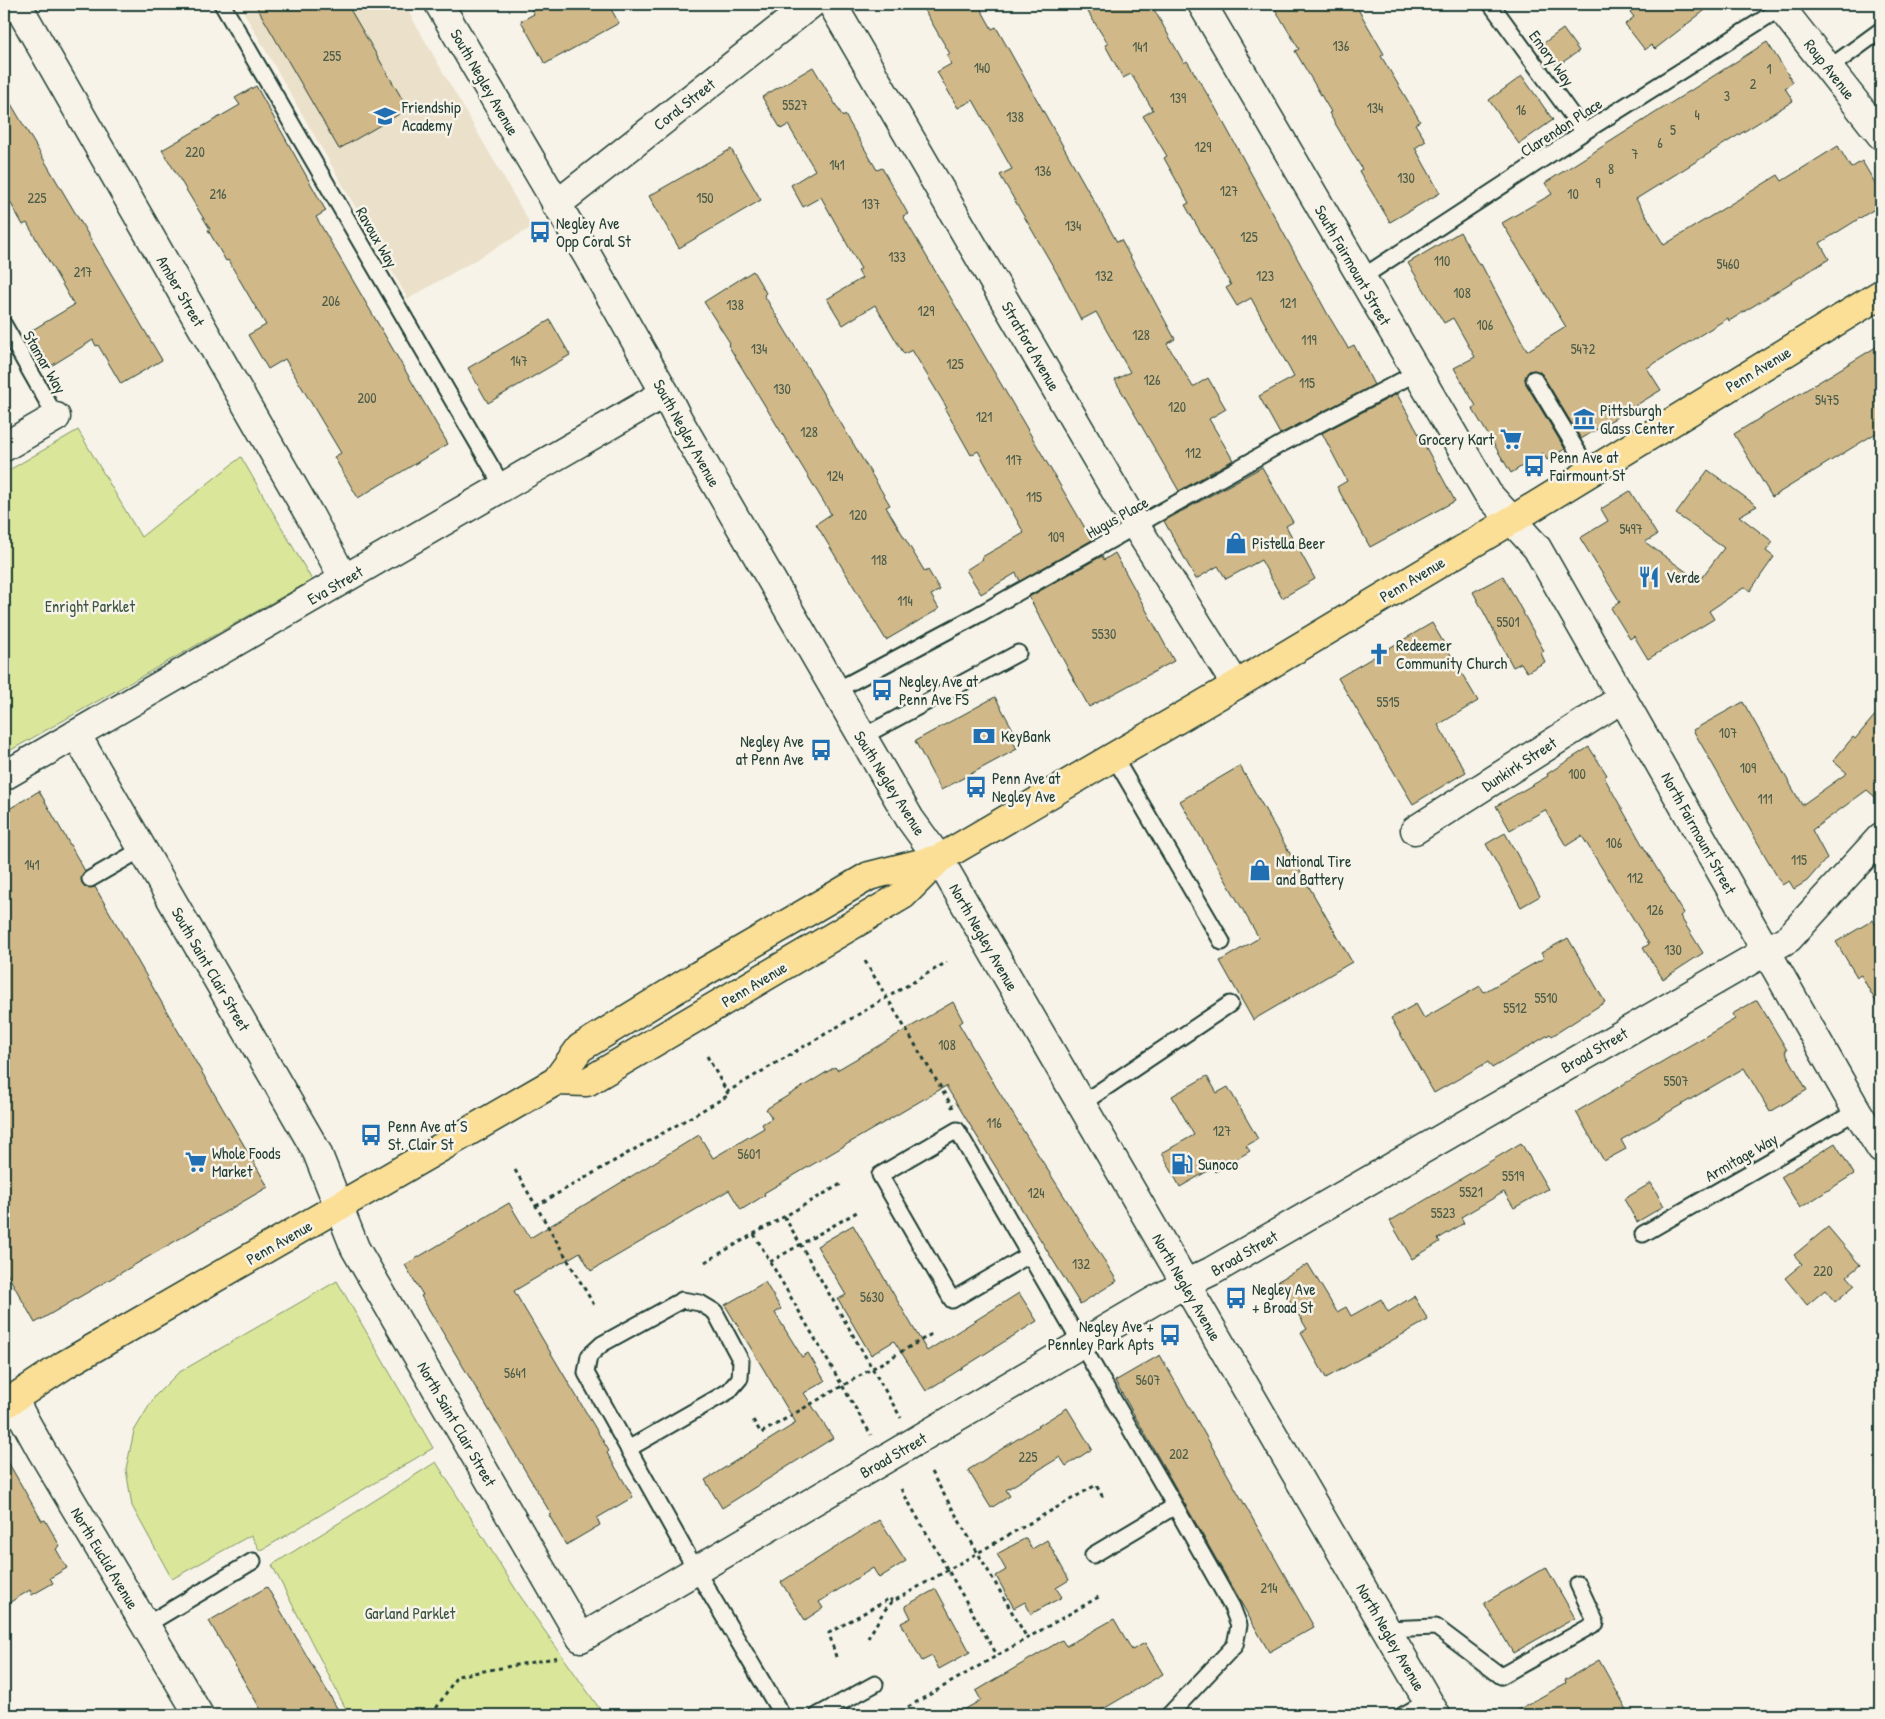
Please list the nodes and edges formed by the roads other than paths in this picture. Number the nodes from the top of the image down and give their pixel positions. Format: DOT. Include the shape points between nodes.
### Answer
graph roads {
  1 [pos="17,4"];
  2 [pos="222,4"];
  3 [pos="440,4"];
  4 [pos="811,4"];
  5 [pos="832,4"];
  6 [pos="1202,4"];
  7 [pos="1491,4"];
  8 [pos="1780,6"];
  9 [pos="1881,30"];
  10 [pos="1828,68"];
  11 [pos="1584,132"];
  12 [pos="1881,135"];
  13 [pos="556,205"];
  14 [pos="1361,278"];
  15 [pos="1881,294"];
  16 [pos="4,325"];
  17 [pos="1416,373"];
  18 [pos="1534,380"];
  19 [pos="665,393"];
  20 [pos="56,417"];
  21 [pos="4,447"];
  22 [pos="1590,472"];
  23 [pos="503,487"];
  24 [pos="1512,520"];
  25 [pos="1136,526"];
  26 [pos="344,579"];
  27 [pos="1018,653"];
  28 [pos="1236,685"];
  29 [pos="835,691"];
  30 [pos="1623,698"];
  31 [pos="76,734"];
  32 [pos="862,736"];
  33 [pos="1114,757"];
  34 [pos="4,776"];
  35 [pos="1415,830"];
  36 [pos="1881,837"];
  37 [pos="142,850"];
  38 [pos="939,859"];
  39 [pos="90,879"];
  40 [pos="1222,942"];
  41 [pos="1766,951"];
  42 [pos="1230,1004"];
  43 [pos="1081,1104"];
  44 [pos="1857,1111"];
  45 [pos="1881,1149"];
  46 [pos="339,1207"];
  47 [pos="1643,1234"];
  48 [pos="1029,1255"];
  49 [pos="1185,1284"];
  50 [pos="1081,1344"];
  51 [pos="7,1395"];
  52 [pos="628,1449"];
  53 [pos="1175,1506"];
  54 [pos="1093,1555"];
  55 [pos="252,1561"];
  56 [pos="696,1570"];
  57 [pos="1578,1584"];
  58 [pos="146,1625"];
  59 [pos="1386,1629"];
  60 [pos="572,1647"];
  61 [pos="874,1684"];
  62 [pos="1432,1708"];
  63 [pos="199,1715"];
  64 [pos="782,1715"];
  65 [pos="818,1715"];
  66 [pos="1169,1715"];
  67 [pos="1403,1715"];
  1 -- 26 [label="street, Amber Street"];
  2 -- 23 [label="lane, Ravoux Way"];
  3 -- 13 [label="street, South Negley Avenue"];
  4 -- 13 [label="street, Coral Street"];
  5 -- 25 [label="street, Stratford Avenue"];
  6 -- 14 [label="street, South Fairmount Street"];
  7 -- 11 [label="lane, Emory Way"];
  8 -- 10 [label="street, Roup Avenue"];
  8 -- 11 [label="lane, Clarendon Place"];
  9 -- 10 [label="lane"];
  10 -- 12 [label="street, Roup Avenue"];
  11 -- 14 [label="lane, Clarendon Place"];
  13 -- 19 [label="street, South Negley Avenue"];
  14 -- 17 [label="street, South Fairmount Street"];
  15 -- 22 [label="main road, Penn Avenue"];
  16 -- 20 [label="lane, Stamar Way"];
  17 -- 24 [label="street, South Fairmount Street" via="1488,494"];
  17 -- 25 [label="lane, Hugus Place"];
  18 -- 22 [label="lane"];
  19 -- 23 [label="street, Eva Street"];
  19 -- 29 [label="street, South Negley Avenue"];
  20 -- 21 [label="street"];
  22 -- 24 [label="main road, Penn Avenue"];
  23 -- 26 [label="street, Eva Street"];
  24 -- 28 [label="main road, Penn Avenue"];
  24 -- 30 [label="street, North Fairmount Street" via="1537,548"];
  25 -- 28 [label="street, Stratford Avenue"];
  25 -- 29 [label="lane, Hugus Place"];
  26 -- 31 [label="street, Eva Street"];
  27 -- 32 [label="lane"];
  28 -- 33 [label="main road, Penn Avenue"];
  29 -- 32 [label="street, South Negley Avenue"];
  30 -- 35 [label="street, Dunkirk Street"];
  30 -- 41 [label="street, North Fairmount Street"];
  31 -- 34 [label="street, Eva Street"];
  31 -- 37 [label="street, South Saint Clair Street"];
  32 -- 38 [label="street, South Negley Avenue" via="910,819"];
  33 -- 38 [label="main road, Penn Avenue"];
  33 -- 40 [label="lane"];
  36 -- 41 [label="street, Broad Street" via="1789,938"];
  37 -- 39 [label="lane"];
  37 -- 46 [label="street, South Saint Clair Street" via="317,1152"];
  38 -- 43 [label="street, North Negley Avenue"];
  38 -- 46 [label="main road, Penn Avenue" via="869,876 580,1048 556,1081"];
  41 -- 44 [label="street, North Fairmount Street"];
  41 -- 49 [label="street, Broad Street"];
  42 -- 43 [label="lane"];
  43 -- 49 [label="street, North Negley Avenue"];
  44 -- 45 [label="street, North Fairmount Street"];
  44 -- 47 [label="lane, Armitage Way"];
  46 -- 51 [label="main road, Penn Avenue"];
  46 -- 60 [label="street, North Saint Clair Street" via="354,1248"];
  48 -- 48 [label="lane" via="957,1130 880,1175 952,1300"];
  48 -- 50 [label="lane"];
  49 -- 50 [label="street, Broad Street"];
  49 -- 59 [label="street, North Negley Avenue"];
  50 -- 53 [label="lane"];
  50 -- 56 [label="street, Broad Street"];
  51 -- 58 [label="street, North Euclid Avenue"];
  52 -- 52 [label="lane" via="586,1373 589,1356 602,1344 682,1300 700,1303 715,1312 741,1361 740,1378 729,1391"];
  52 -- 56 [label="lane"];
  53 -- 54 [label="lane"];
  53 -- 66 [label="lane" via="1239,1625 1235,1645"];
  55 -- 58 [label="lane"];
  56 -- 60 [label="street, Broad Street"];
  56 -- 64 [label="lane"];
  57 -- 59 [label="lane" via="1596,1623 1501,1676 1436,1626"];
  58 -- 63 [label="street, North Euclid Avenue"];
  59 -- 62 [label="street, North Negley Avenue"];
  61 -- 65 [label="lane"];
  62 -- 67 [label="lane"];
}
